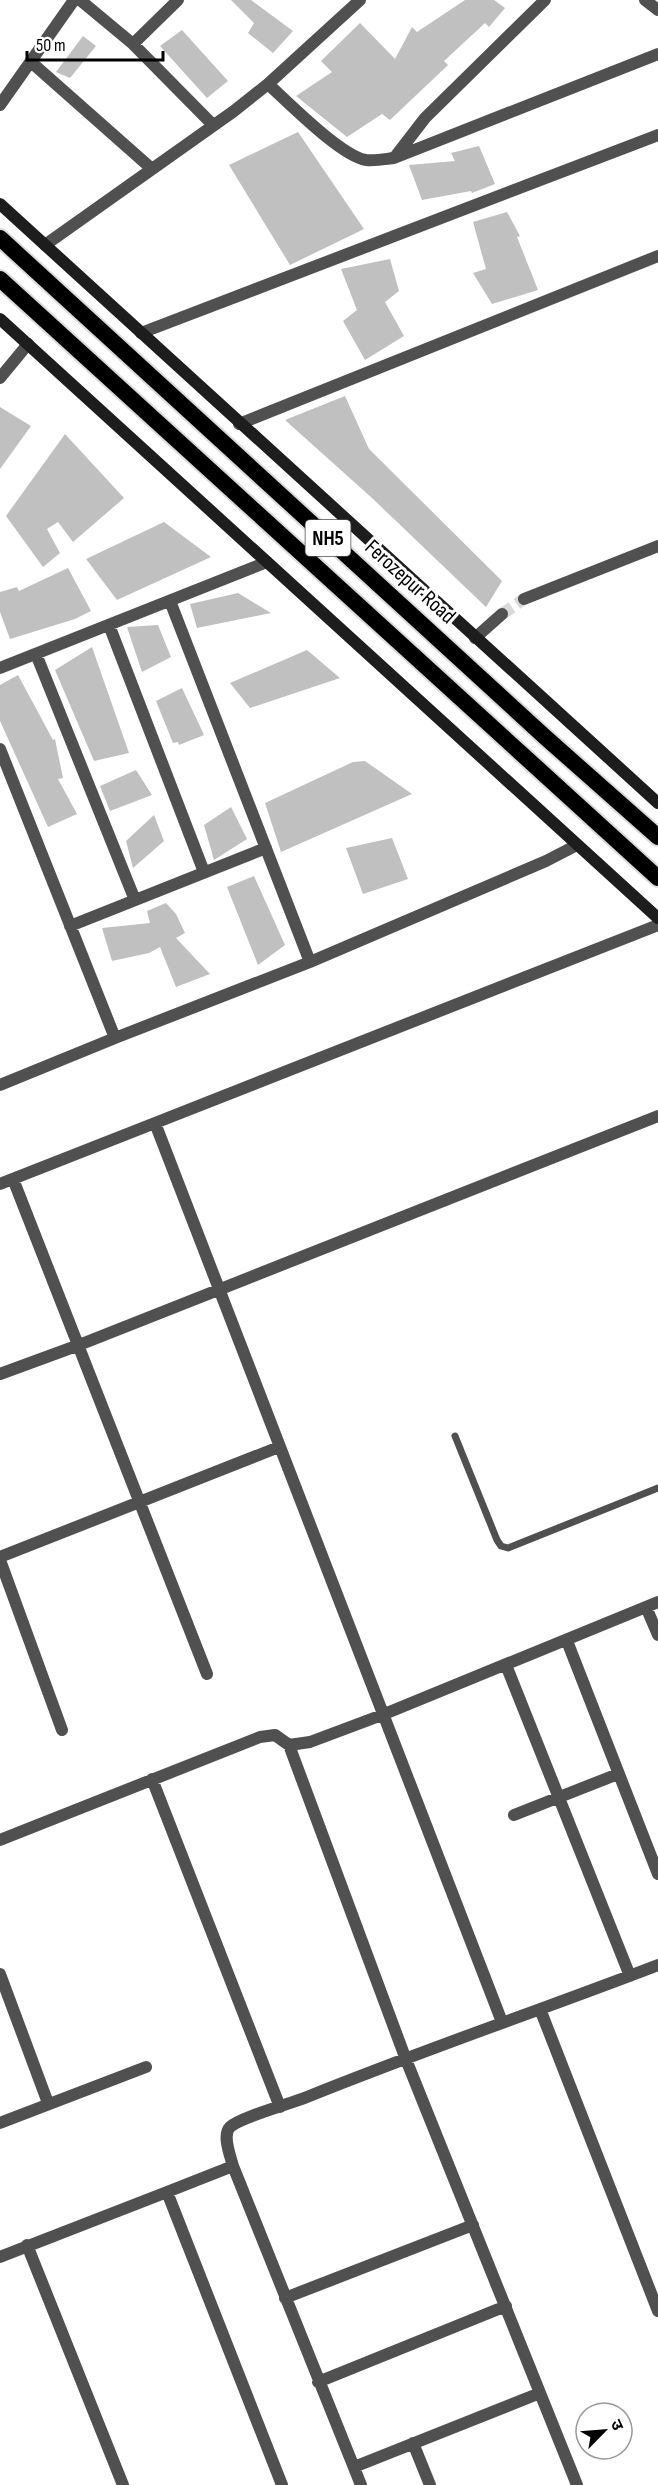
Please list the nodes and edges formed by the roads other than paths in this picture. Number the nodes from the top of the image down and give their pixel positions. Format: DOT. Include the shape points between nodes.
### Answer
graph roads {
  1 [pos="74,0"];
  2 [pos="80,0"];
  3 [pos="178,0"];
  4 [pos="360,0"];
  5 [pos="545,0"];
  6 [pos="645,0"];
  7 [pos="658,10"];
  8 [pos="133,44"];
  9 [pos="658,54"];
  10 [pos="31,62"];
  11 [pos="267,84"];
  12 [pos="0,105"];
  13 [pos="213,126"];
  14 [pos="658,135"];
  15 [pos="394,158"];
  16 [pos="152,169"];
  17 [pos="0,204"];
  18 [pos="0,238"];
  19 [pos="45,245"];
  20 [pos="658,256"];
  21 [pos="0,279"];
  22 [pos="0,319"];
  23 [pos="141,333"];
  24 [pos="28,344"];
  25 [pos="0,378"];
  26 [pos="239,424"];
  27 [pos="658,546"];
  28 [pos="267,562"];
  29 [pos="524,599"];
  30 [pos="171,601"];
  31 [pos="502,614"];
  32 [pos="109,625"];
  33 [pos="476,638"];
  34 [pos="36,654"];
  35 [pos="0,668"];
  36 [pos="0,749"];
  37 [pos="658,803"];
  38 [pos="658,837"];
  39 [pos="577,845"];
  40 [pos="266,848"];
  41 [pos="204,872"];
  42 [pos="658,878"];
  43 [pos="135,900"];
  44 [pos="658,918"];
  45 [pos="658,925"];
  46 [pos="70,926"];
  47 [pos="310,962"];
  48 [pos="115,1038"];
  49 [pos="0,1086"];
  50 [pos="658,1116"];
  51 [pos="155,1123"];
  52 [pos="13,1179"];
  53 [pos="0,1184"];
  54 [pos="218,1290"];
  55 [pos="79,1345"];
  56 [pos="0,1374"];
  57 [pos="455,1436"];
  58 [pos="279,1446"];
  59 [pos="658,1488"];
  60 [pos="140,1502"];
  61 [pos="0,1558"];
  62 [pos="652,1605"];
  63 [pos="658,1635"];
  64 [pos="567,1641"];
  65 [pos="506,1665"];
  66 [pos="207,1674"];
  67 [pos="382,1715"];
  68 [pos="62,1730"];
  69 [pos="289,1745"];
  70 [pos="618,1774"];
  71 [pos="152,1779"];
  72 [pos="558,1797"];
  73 [pos="514,1815"];
  74 [pos="0,1840"];
  75 [pos="658,1874"];
  76 [pos="658,1965"];
  77 [pos="0,1974"];
  78 [pos="630,1976"];
  79 [pos="540,2009"];
  80 [pos="502,2022"];
  81 [pos="405,2057"];
  82 [pos="146,2067"];
  83 [pos="48,2103"];
  84 [pos="280,2107"];
  85 [pos="0,2122"];
  86 [pos="233,2166"];
  87 [pos="167,2192"];
  88 [pos="473,2225"];
  89 [pos="27,2245"];
  90 [pos="0,2257"];
  91 [pos="285,2298"];
  92 [pos="506,2306"];
  93 [pos="658,2311"];
  94 [pos="318,2382"];
  95 [pos="540,2393"];
  96 [pos="413,2443"];
  97 [pos="354,2467"];
  98 [pos="123,2485"];
  99 [pos="282,2485"];
  100 [pos="361,2485"];
  101 [pos="430,2485"];
  102 [pos="576,2485"];
  1 -- 10 [label="street"];
  2 -- 8 [label="street"];
  3 -- 8 [label="street"];
  4 -- 11 [label="street"];
  5 -- 15 [label="street" via="425,118"];
  6 -- 7 [label="street"];
  8 -- 13 [label="street"];
  9 -- 15 [label="street"];
  10 -- 12 [label="street"];
  10 -- 16 [label="street"];
  11 -- 13 [label="street"];
  11 -- 15 [label="street" via="351,154 365,160"];
  13 -- 16 [label="street"];
  14 -- 23 [label="street"];
  16 -- 19 [label="street"];
  17 -- 19 [label="main road"];
  18 -- 38 [label="highway, Ferozepur Road / NH5"];
  19 -- 23 [label="main road"];
  20 -- 26 [label="street"];
  21 -- 42 [label="highway, NH5"];
  22 -- 24 [label="main road"];
  23 -- 26 [label="main road"];
  24 -- 25 [label="street"];
  24 -- 28 [label="main road"];
  26 -- 33 [label="main road"];
  27 -- 29 [label="street"];
  28 -- 30 [label="street"];
  28 -- 39 [label="main road"];
  30 -- 32 [label="street"];
  30 -- 40 [label="street"];
  31 -- 33 [label="street"];
  32 -- 34 [label="street"];
  32 -- 41 [label="street"];
  33 -- 37 [label="main road"];
  34 -- 35 [label="street"];
  34 -- 43 [label="street"];
  36 -- 46 [label="street"];
  39 -- 44 [label="main road"];
  39 -- 47 [label="street"];
  40 -- 41 [label="street"];
  40 -- 47 [label="street"];
  41 -- 43 [label="street"];
  43 -- 46 [label="street"];
  45 -- 51 [label="street"];
  46 -- 48 [label="street"];
  47 -- 48 [label="street"];
  48 -- 49 [label="street"];
  50 -- 54 [label="street"];
  51 -- 52 [label="street"];
  51 -- 54 [label="street"];
  52 -- 53 [label="street"];
  52 -- 55 [label="street"];
  54 -- 55 [label="street"];
  54 -- 58 [label="street"];
  55 -- 56 [label="street"];
  55 -- 60 [label="street"];
  57 -- 59 [label="lane" via="497,1540 508,1548"];
  58 -- 60 [label="street"];
  58 -- 67 [label="street"];
  60 -- 61 [label="street"];
  60 -- 66 [label="street"];
  61 -- 68 [label="street"];
  62 -- 63 [label="street"];
  62 -- 64 [label="street"];
  64 -- 65 [label="street"];
  64 -- 70 [label="street"];
  65 -- 67 [label="street"];
  65 -- 72 [label="street"];
  67 -- 69 [label="street" via="310,1742"];
  67 -- 80 [label="street"];
  69 -- 71 [label="street" via="269,1734"];
  69 -- 81 [label="street"];
  70 -- 72 [label="street"];
  70 -- 75 [label="street"];
  71 -- 74 [label="street"];
  71 -- 84 [label="street"];
  72 -- 73 [label="street"];
  72 -- 78 [label="street"];
  76 -- 78 [label="street"];
  77 -- 83 [label="street"];
  78 -- 79 [label="street"];
  79 -- 80 [label="street"];
  79 -- 93 [label="street"];
  80 -- 81 [label="street"];
  81 -- 84 [label="street"];
  81 -- 88 [label="street"];
  82 -- 83 [label="street"];
  83 -- 85 [label="street"];
  84 -- 86 [label="street" via="228,2128"];
  86 -- 87 [label="street"];
  86 -- 91 [label="street"];
  87 -- 89 [label="street"];
  87 -- 99 [label="street"];
  88 -- 91 [label="street"];
  88 -- 92 [label="street"];
  89 -- 90 [label="street"];
  89 -- 98 [label="street"];
  91 -- 94 [label="street"];
  92 -- 94 [label="street"];
  92 -- 95 [label="street"];
  94 -- 97 [label="street"];
  95 -- 96 [label="street"];
  95 -- 102 [label="street"];
  96 -- 97 [label="street"];
  96 -- 101 [label="street"];
  97 -- 100 [label="street"];
}
